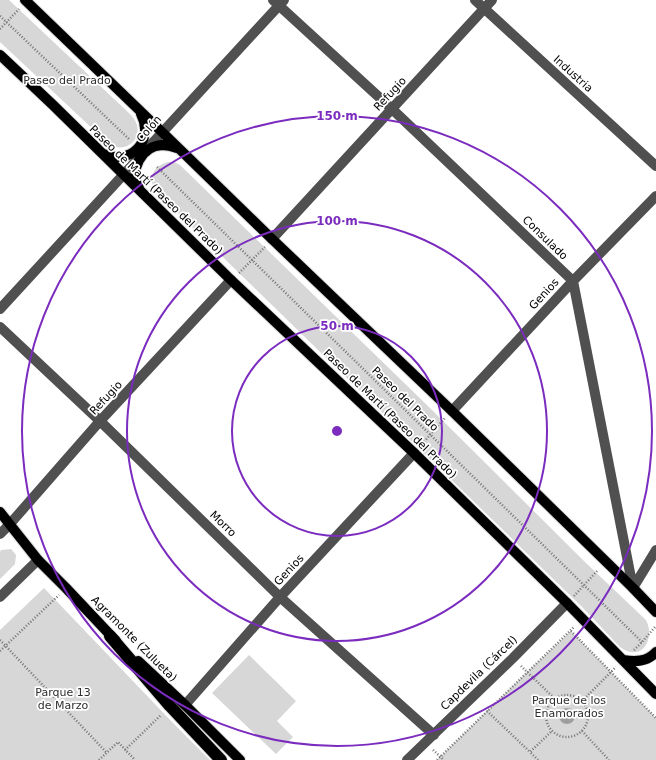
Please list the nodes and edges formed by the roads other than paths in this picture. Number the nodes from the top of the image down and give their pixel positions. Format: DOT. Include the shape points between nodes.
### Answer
graph roads {
  1 [pos="475,0"];
  2 [pos="492,0"];
  3 [pos="26,1"];
  4 [pos="279,2"];
  5 [pos="484,9"];
  6 [pos="0,55"];
  7 [pos="392,109"];
  8 [pos="140,111"];
  9 [pos="162,132"];
  10 [pos="179,149"];
  11 [pos="97,150"];
  12 [pos="144,153"];
  13 [pos="656,166"];
  14 [pos="124,175"];
  15 [pos="144,194"];
  16 [pos="656,196"];
  17 [pos="272,240"];
  18 [pos="232,280"];
  19 [pos="573,281"];
  20 [pos="0,309"];
  21 [pos="0,327"];
  22 [pos="452,411"];
  23 [pos="100,421"];
  24 [pos="414,453"];
  25 [pos="0,512"];
  26 [pos="9,525"];
  27 [pos="0,534"];
  28 [pos="656,550"];
  29 [pos="38,560"];
  30 [pos="633,588"];
  31 [pos="0,597"];
  32 [pos="280,597"];
  33 [pos="567,603"];
  34 [pos="656,612"];
  35 [pos="110,636"];
  36 [pos="656,652"];
  37 [pos="623,660"];
  38 [pos="656,694"];
  39 [pos="185,705"];
  40 [pos="434,735"];
  41 [pos="221,760"];
  42 [pos="240,760"];
  43 [pos="407,760"];
  1 -- 5 [label="street, Industria"];
  2 -- 5 [label="street, Refugio"];
  3 -- 8 [label="main road"];
  4 -- 7 [label="street, Consulado"];
  4 -- 9 [label="street, Colón"];
  5 -- 7 [label="street, Refugio"];
  5 -- 13 [label="street, Industria"];
  6 -- 11 [label="main road, Paseo de Martí (Paseo del Prado)"];
  7 -- 17 [label="street, Refugio"];
  7 -- 19 [label="street, Consulado"];
  8 -- 9 [label="main road"];
  8 -- 11 [label="main road" via="146,129 144,139 138,148 122,157 105,155"];
  9 -- 10 [label="main road"];
  9 -- 12 [label="street, Colón"];
  10 -- 12 [label="main road" via="170,145 160,145"];
  10 -- 17 [label="main road"];
  11 -- 14 [label="main road, Paseo de Martí (Paseo del Prado)"];
  12 -- 14 [label="street, Colón"];
  12 -- 15 [label="main road" via="136,170 138,186"];
  14 -- 15 [label="main road, Paseo de Martí (Paseo del Prado)"];
  14 -- 20 [label="street, Colón"];
  15 -- 18 [label="main road, Paseo de Martí (Paseo del Prado)"];
  16 -- 19 [label="street, Genios"];
  17 -- 22 [label="main road"];
  18 -- 23 [label="street, Refugio"];
  18 -- 24 [label="main road, Paseo de Martí (Paseo del Prado)"];
  19 -- 22 [label="street, Genios"];
  19 -- 30 [label="street"];
  21 -- 23 [label="street, Morro"];
  22 -- 30 [label="main road"];
  23 -- 26 [label="street, Refugio"];
  23 -- 32 [label="street, Morro"];
  24 -- 32 [label="street, Genios"];
  24 -- 33 [label="main road, Paseo de Martí (Paseo del Prado)"];
  25 -- 26 [label="main road, Agramonte (Zulueta)"];
  26 -- 27 [label="street, Refugio"];
  26 -- 29 [label="main road, Agramonte (Zulueta)"];
  28 -- 30 [label="street"];
  29 -- 31 [label="street"];
  29 -- 35 [label="main road, Agramonte (Zulueta)"];
  30 -- 34 [label="main road"];
  32 -- 39 [label="street, Genios"];
  32 -- 40 [label="street, Morro"];
  33 -- 37 [label="main road, Paseo de Martí (Paseo del Prado)"];
  33 -- 40 [label="street, Capdevila (Cárcel)"];
  35 -- 39 [label="main road, Agramonte (Zulueta)"];
  35 -- 41 [label="highway"];
  36 -- 37 [label="main road" via="640,661"];
  37 -- 38 [label="main road, Paseo de Martí (Paseo del Prado)"];
  39 -- 42 [label="main road, Agramonte (Zulueta)"];
  40 -- 43 [label="street, Capdevila (Cárcel)"];
}
